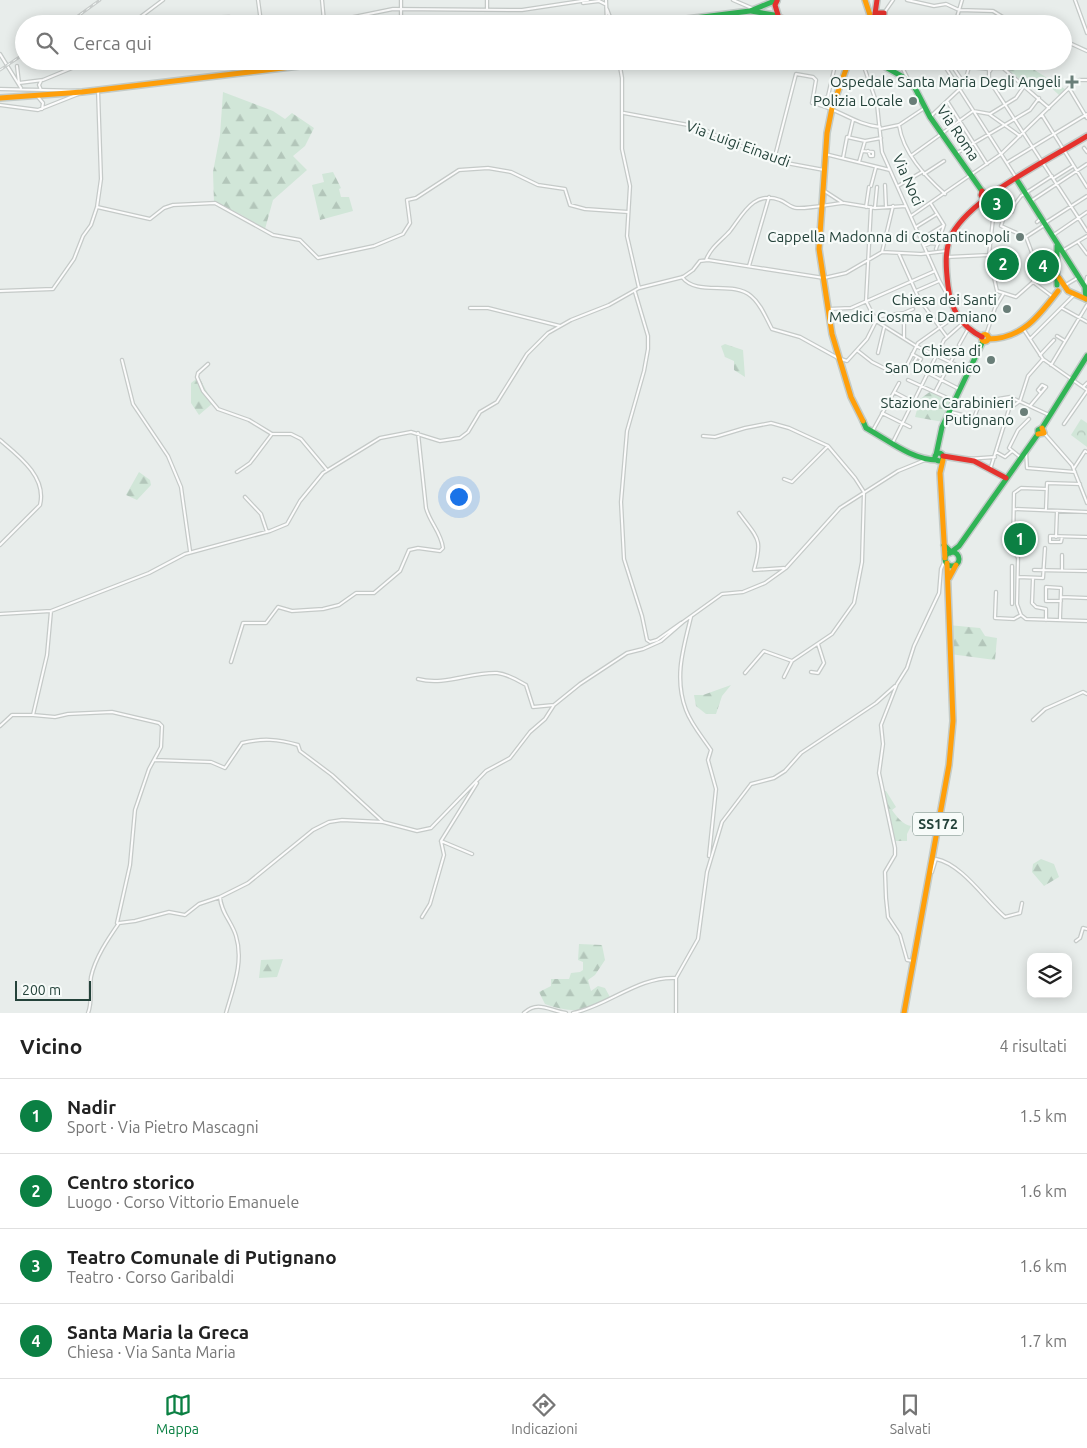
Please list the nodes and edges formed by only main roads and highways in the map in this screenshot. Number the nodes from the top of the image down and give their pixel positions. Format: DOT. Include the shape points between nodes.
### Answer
graph roads {
  1 [pos="777,0"];
  2 [pos="865,0"];
  3 [pos="877,0"];
  4 [pos="752,10"];
  5 [pos="875,13"];
  6 [pos="714,15"];
  7 [pos="770,15"];
  8 [pos="778,15"];
  9 [pos="870,15"];
  10 [pos="884,15"];
  11 [pos="266,70"];
  12 [pos="846,70"];
  13 [pos="891,70"];
  14 [pos="0,98"];
  15 [pos="1087,136"];
  16 [pos="1017,180"];
  17 [pos="982,191"];
  18 [pos="990,198"];
  19 [pos="984,201"];
  20 [pos="1057,245"];
  21 [pos="1062,288"];
  22 [pos="1087,301"];
  23 [pos="985,338"];
  24 [pos="1087,356"];
  25 [pos="939,458"];
  26 [pos="1006,478"];
  27 [pos="943,540"];
  28 [pos="959,546"];
  29 [pos="951,552"];
  30 [pos="958,556"];
  31 [pos="949,563"];
  32 [pos="946,588"];
  33 [pos="904,1013"];
  1 -- 4 [label="main road"];
  1 -- 8 [label="main road" via="775,9"];
  2 -- 9 [label="main road"];
  3 -- 5 [label="main road"];
  4 -- 6 [label="main road"];
  4 -- 7 [label="main road"];
  5 -- 10 [label="main road"];
  11 -- 14 [label="main road" via="82,92"];
  12 -- 25 [label="main road" via="832,110 825,154 819,249 838,358 866,428 926,460"];
  13 -- 17 [label="main road, Via Roma" via="908,79 930,117"];
  15 -- 16 [label="main road"];
  16 -- 18 [label="main road"];
  16 -- 20 [label="main road"];
  17 -- 18 [label="main road, Via Roma"];
  17 -- 19 [label="main road"];
  18 -- 19 [label="main road"];
  19 -- 23 [label="main road" via="967,214 952,234 946,254 949,298 956,316 968,329"];
  20 -- 21 [label="main road" via="1058,276"];
  20 -- 22 [label="main road" via="1085,287"];
  21 -- 22 [label="main road"];
  21 -- 23 [label="main road" via="1024,330 1002,338"];
  23 -- 25 [label="main road" via="948,411 939,441"];
  24 -- 26 [label="main road" via="1041,431"];
  25 -- 26 [label="main road" via="967,459"];
  25 -- 27 [label="main road"];
  26 -- 28 [label="main road"];
  27 -- 29 [label="main road"];
  27 -- 31 [label="main road"];
  28 -- 29 [label="main road"];
  28 -- 30 [label="main road"];
  29 -- 30 [label="main road"];
  29 -- 31 [label="main road"];
  30 -- 31 [label="main road"];
  31 -- 32 [label="main road"];
  31 -- 32 [label="main road, SS172"];
  32 -- 33 [label="main road, SS172" via="952,721 949,765"];
}
